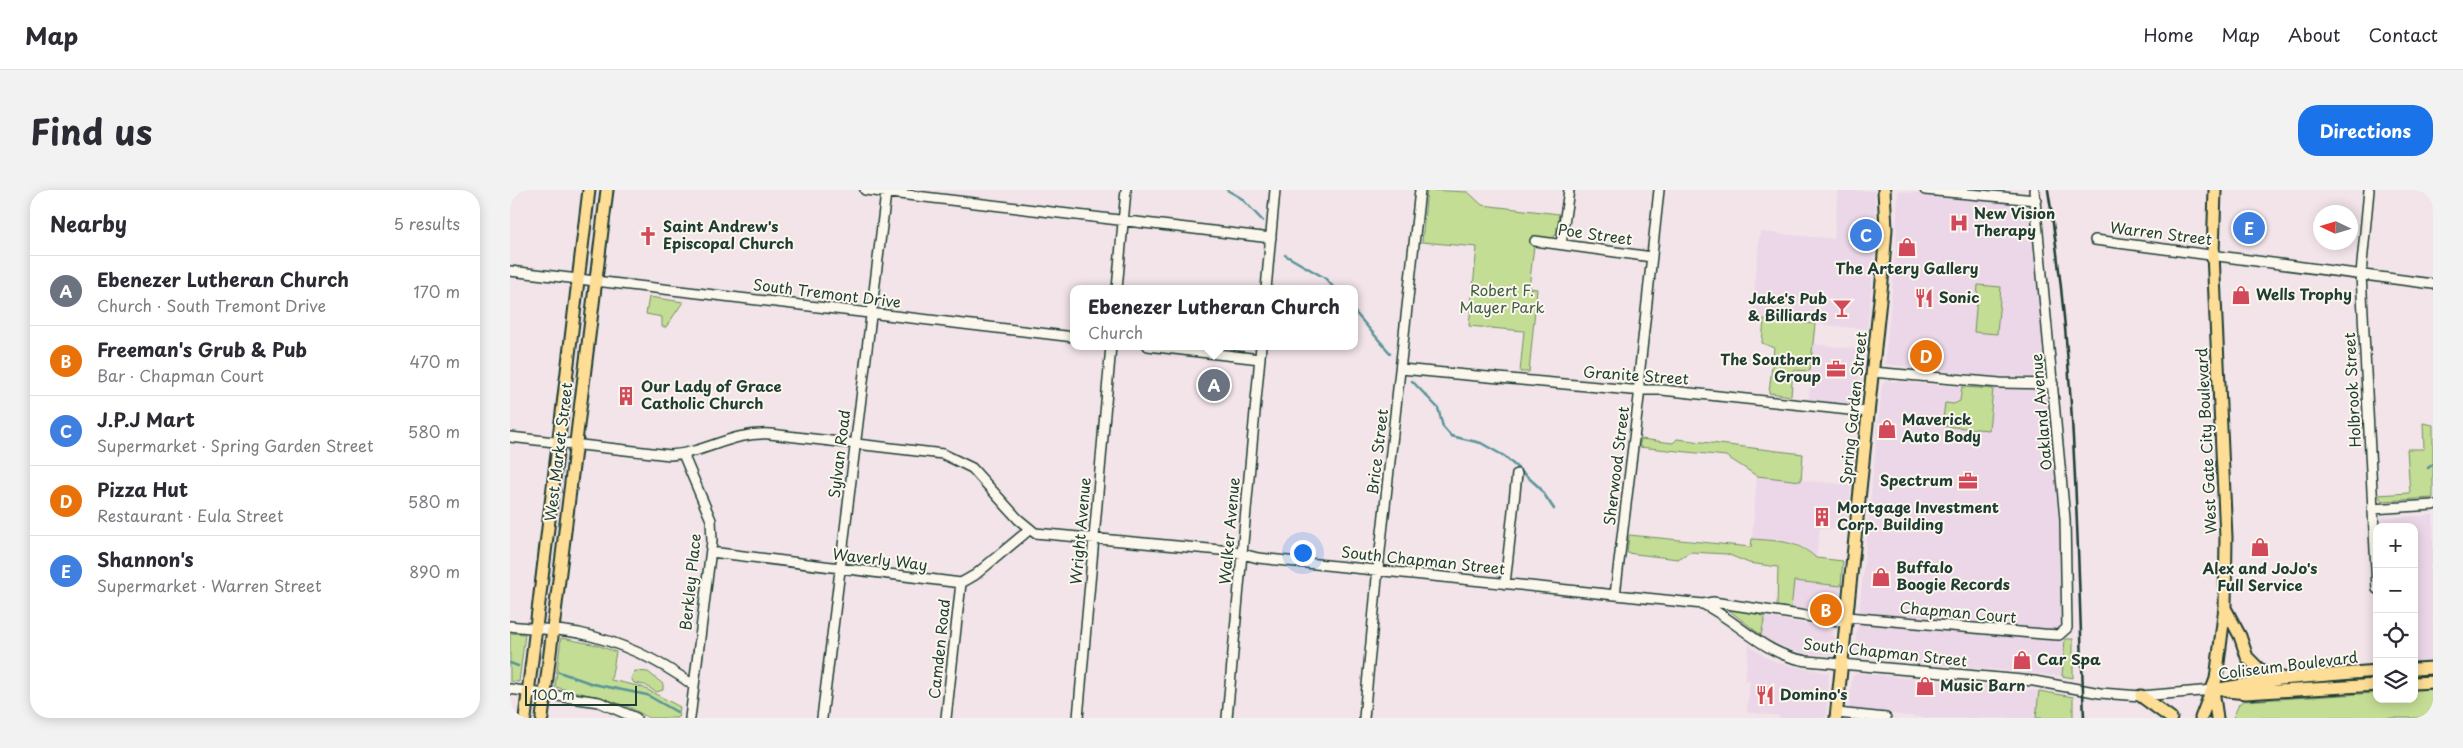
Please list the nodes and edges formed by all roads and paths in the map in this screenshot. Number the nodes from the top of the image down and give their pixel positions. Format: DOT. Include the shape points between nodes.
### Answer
graph roads {
  1 [pos="589,190"];
  2 [pos="606,190"];
  3 [pos="865,190"];
  4 [pos="1126,190"];
  5 [pos="1275,190"];
  6 [pos="1420,190"];
  7 [pos="1569,190"];
  8 [pos="1659,190"];
  9 [pos="1884,190"];
  10 [pos="1925,190"];
  11 [pos="2034,190"];
  12 [pos="2215,190"];
  13 [pos="2369,190"];
  14 [pos="886,193"];
  15 [pos="2036,200"];
  16 [pos="1123,220"];
  17 [pos="1270,238"];
  18 [pos="2095,240"];
  19 [pos="1535,241"];
  20 [pos="1561,244"];
  21 [pos="2214,254"];
  22 [pos="1652,257"];
  23 [pos="510,271"];
  24 [pos="2361,274"];
  25 [pos="578,278"];
  26 [pos="595,280"];
  27 [pos="2433,284"];
  28 [pos="1117,285"];
  29 [pos="1266,285"];
  30 [pos="872,313"];
  31 [pos="1070,337"];
  32 [pos="1111,350"];
  33 [pos="1180,350"];
  34 [pos="1261,350"];
  35 [pos="1260,360"];
  36 [pos="1401,369"];
  37 [pos="1872,372"];
  38 [pos="2052,384"];
  39 [pos="1639,389"];
  40 [pos="1868,412"];
  41 [pos="510,437"];
  42 [pos="558,443"];
  43 [pos="855,443"];
  44 [pos="575,445"];
  45 [pos="682,454"];
  46 [pos="1517,474"];
  47 [pos="2433,505"];
  48 [pos="2372,509"];
  49 [pos="1029,530"];
  50 [pos="1094,539"];
  51 [pos="710,552"];
  52 [pos="1242,553"];
  53 [pos="2376,568"];
  54 [pos="840,569"];
  55 [pos="1378,570"];
  56 [pos="961,583"];
  57 [pos="1506,584"];
  58 [pos="1615,595"];
  59 [pos="1703,604"];
  60 [pos="2225,608"];
  61 [pos="1847,620"];
  62 [pos="510,626"];
  63 [pos="535,629"];
  64 [pos="553,631"];
  65 [pos="2066,632"];
  66 [pos="1842,664"];
  67 [pos="2433,668"];
  68 [pos="2418,669"];
  69 [pos="2373,671"];
  70 [pos="2286,679"];
  71 [pos="2433,682"];
  72 [pos="2418,684"];
  73 [pos="693,685"];
  74 [pos="2373,685"];
  75 [pos="510,689"];
  76 [pos="2213,690"];
  77 [pos="528,691"];
  78 [pos="545,693"];
  79 [pos="2141,696"];
  80 [pos="1837,715"];
  81 [pos="525,718"];
  82 [pos="542,718"];
  83 [pos="636,718"];
  84 [pos="690,718"];
  85 [pos="822,718"];
  86 [pos="946,718"];
  87 [pos="1078,718"];
  88 [pos="1227,718"];
  89 [pos="1364,718"];
  90 [pos="1886,718"];
  91 [pos="2171,718"];
  92 [pos="2201,718"];
  93 [pos="2217,718"];
  1 -- 25 [label="main road, West Market Street"];
  2 -- 26 [label="main road, West Market Street"];
  3 -- 14 [label="street"];
  4 -- 16 [label="street"];
  5 -- 17 [label="street"];
  6 -- 36 [label="street, Brice Street"];
  7 -- 20 [label="street"];
  8 -- 22 [label="street, Sherwood Street"];
  9 -- 37 [label="main road, Spring Garden Street" via="1886,229"];
  10 -- 15 [label="street"];
  11 -- 15 [label="street, Oakland Avenue"];
  12 -- 21 [label="main road, West Gate City Boulevard"];
  13 -- 24 [label="street, Holbrook Street"];
  14 -- 16 [label="street"];
  14 -- 30 [label="street, Sylvan Road"];
  15 -- 38 [label="street, Oakland Avenue"];
  16 -- 17 [label="street"];
  16 -- 28 [label="street"];
  17 -- 29 [label="street"];
  18 -- 21 [label="street, Warren Street"];
  19 -- 20 [label="street, Poe Street"];
  20 -- 22 [label="street, Poe Street"];
  21 -- 24 [label="street, Warren Street"];
  21 -- 60 [label="main road, West Gate City Boulevard" via="2226,527"];
  22 -- 39 [label="street, Sherwood Street"];
  23 -- 25 [label="street, South Tremont Drive"];
  24 -- 27 [label="street, Warren Street"];
  24 -- 48 [label="street, Holbrook Street"];
  25 -- 26 [label="street, South Tremont Drive"];
  25 -- 42 [label="main road, West Market Street"];
  26 -- 30 [label="street, South Tremont Drive"];
  26 -- 44 [label="main road, West Market Street"];
  30 -- 31 [label="street, South Tremont Drive"];
  30 -- 43 [label="street, Sylvan Road"];
  32 -- 50 [label="street, Wright Avenue"];
  33 -- 35 [label="street"];
  34 -- 35 [label="street, Walker Avenue"];
  35 -- 52 [label="street, Walker Avenue"];
  36 -- 39 [label="street, Granite Street"];
  36 -- 55 [label="street, Brice Street"];
  37 -- 38 [label="street"];
  37 -- 40 [label="main road, Spring Garden Street"];
  38 -- 65 [label="street, Oakland Avenue" via="2067,552"];
  39 -- 40 [label="street, Granite Street"];
  39 -- 58 [label="street, Sherwood Street"];
  40 -- 61 [label="main road, Spring Garden Street"];
  41 -- 42 [label="street"];
  42 -- 44 [label="street"];
  42 -- 63 [label="main road, West Market Street"];
  43 -- 45 [label="street" via="751,433"];
  43 -- 49 [label="street" via="943,454 972,468"];
  43 -- 54 [label="street, Sylvan Road"];
  44 -- 45 [label="street"];
  44 -- 64 [label="main road, West Market Street"];
  45 -- 51 [label="street, Berkley Place" via="711,520"];
  46 -- 57 [label="street"];
  47 -- 48 [label="street"];
  48 -- 53 [label="street, Holbrook Street"];
  49 -- 50 [label="street, South Chapman Street"];
  49 -- 56 [label="street"];
  50 -- 52 [label="street, South Chapman Street"];
  50 -- 87 [label="street, Wright Avenue"];
  51 -- 54 [label="street, Waverly Way"];
  51 -- 73 [label="street, Berkley Place"];
  52 -- 55 [label="street, South Chapman Street" via="1258,558"];
  52 -- 88 [label="street, Walker Avenue"];
  54 -- 56 [label="street, Waverly Way"];
  54 -- 85 [label="street, Sylvan Road"];
  55 -- 57 [label="street, South Chapman Street"];
  55 -- 89 [label="street, Brice Street"];
  56 -- 86 [label="street, Camden Road"];
  57 -- 58 [label="street, South Chapman Street"];
  58 -- 59 [label="street, South Chapman Street"];
  59 -- 61 [label="street, Chapman Court" via="1713,602"];
  59 -- 66 [label="street, South Chapman Street" via="1775,652 1797,659"];
  60 -- 70 [label="main road" via="2247,657 2259,669"];
  60 -- 76 [label="main road, West Gate City Boulevard"];
  61 -- 65 [label="street, Chapman Court" via="2059,635"];
  61 -- 66 [label="main road, Spring Garden Street"];
  62 -- 63 [label="street"];
  63 -- 64 [label="street"];
  63 -- 77 [label="main road, West Market Street"];
  64 -- 73 [label="street" via="577,633 629,648"];
  64 -- 78 [label="main road, West Market Street"];
  66 -- 79 [label="street, South Chapman Street" via="2034,681 2100,693"];
  66 -- 80 [label="main road, Spring Garden Street"];
  67 -- 68 [label="main road"];
  69 -- 70 [label="main road, Coliseum Boulevard"];
  70 -- 76 [label="main road, Coliseum Boulevard"];
  71 -- 72 [label="main road"];
  73 -- 84 [label="street, Berkley Place"];
  74 -- 76 [label="main road, Coliseum Boulevard" via="2246,693"];
  75 -- 77 [label="street"];
  76 -- 79 [label="street, South Chapman Street"];
  76 -- 92 [label="main road, West Gate City Boulevard"];
  76 -- 93 [label="main road, West Gate City Boulevard"];
  77 -- 78 [label="street"];
  77 -- 81 [label="main road, West Market Street"];
  78 -- 82 [label="main road, West Market Street"];
  78 -- 83 [label="street" via="599,702"];
  79 -- 91 [label="main road"];
  80 -- 90 [label="street"];
}
